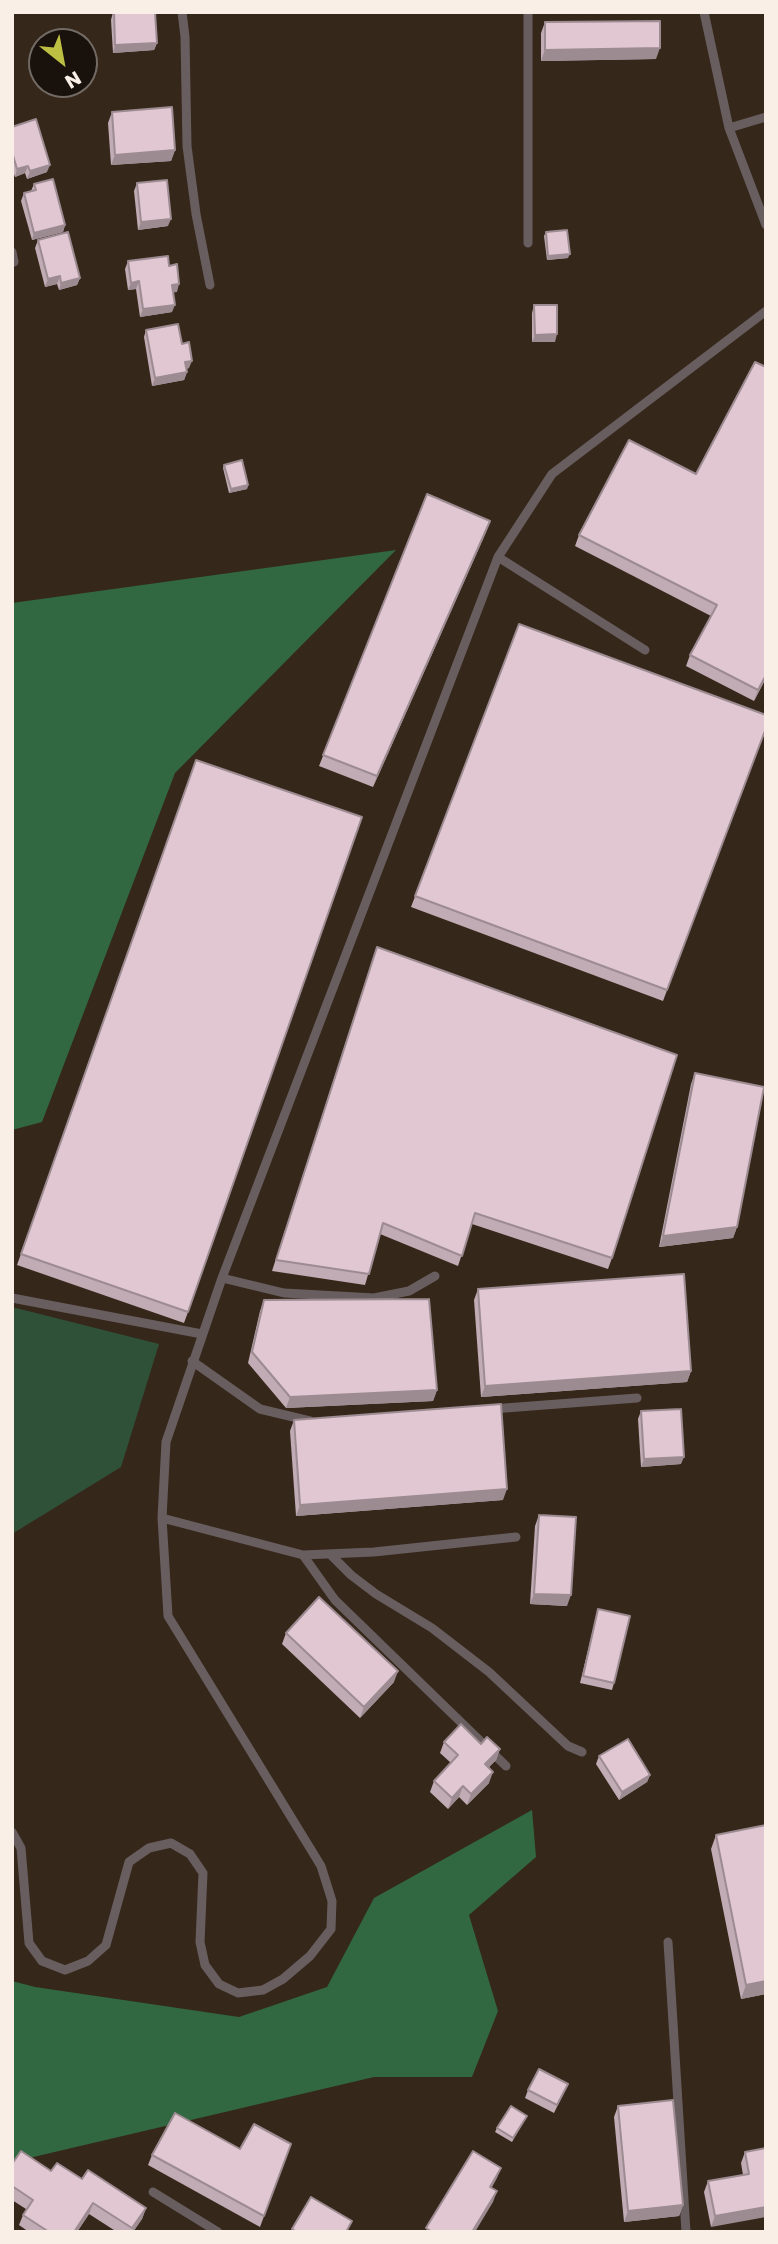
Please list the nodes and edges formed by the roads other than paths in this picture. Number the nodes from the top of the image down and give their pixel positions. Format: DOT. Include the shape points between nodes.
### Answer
graph roads {
  1 [pos="182,12"];
  2 [pos="528,12"];
  3 [pos="704,12"];
  4 [pos="766,117"];
  5 [pos="729,128"];
  6 [pos="766,225"];
  7 [pos="528,243"];
  8 [pos="210,285"];
  9 [pos="766,311"];
  10 [pos="498,557"];
  11 [pos="645,650"];
  12 [pos="435,1276"];
  13 [pos="222,1278"];
  14 [pos="12,1297"];
  15 [pos="202,1334"];
  16 [pos="192,1361"];
  17 [pos="636,1398"];
  18 [pos="485,1409"];
  19 [pos="321,1421"];
  20 [pos="162,1518"];
  21 [pos="516,1537"];
  22 [pos="330,1554"];
  23 [pos="303,1555"];
  24 [pos="582,1752"];
  25 [pos="506,1766"];
  26 [pos="12,1832"];
  27 [pos="668,1941"];
  28 [pos="153,2192"];
  29 [pos="218,2232"];
  30 [pos="686,2232"];
  1 -- 8 [label="lane" via="187,146"];
  2 -- 7 [label="lane"];
  3 -- 5 [label="lane"];
  4 -- 5 [label="lane"];
  5 -- 6 [label="lane"];
  9 -- 10 [label="lane" via="552,474"];
  10 -- 11 [label="lane"];
  10 -- 13 [label="lane"];
  12 -- 13 [label="lane" via="409,1291 374,1298 284,1293"];
  13 -- 15 [label="lane"];
  14 -- 15 [label="lane"];
  15 -- 16 [label="lane"];
  16 -- 19 [label="lane" via="260,1409"];
  16 -- 20 [label="lane" via="166,1442"];
  17 -- 18 [label="lane"];
  20 -- 23 [label="lane"];
  20 -- 26 [label="lane" via="168,1616 321,1866 332,1901 331,1929 310,1956 263,1990 238,1993 219,1984 205,1965 200,1942 203,1873 190,1854 171,1843 149,1848 130,1862 106,1945 88,1961 65,1970 42,1961 29,1943 21,1848"];
  21 -- 22 [label="lane"];
  22 -- 23 [label="lane"];
  22 -- 24 [label="lane" via="359,1581 489,1672 568,1746"];
  23 -- 25 [label="lane" via="335,1600"];
  27 -- 30 [label="lane"];
  28 -- 29 [label="lane"];
}
